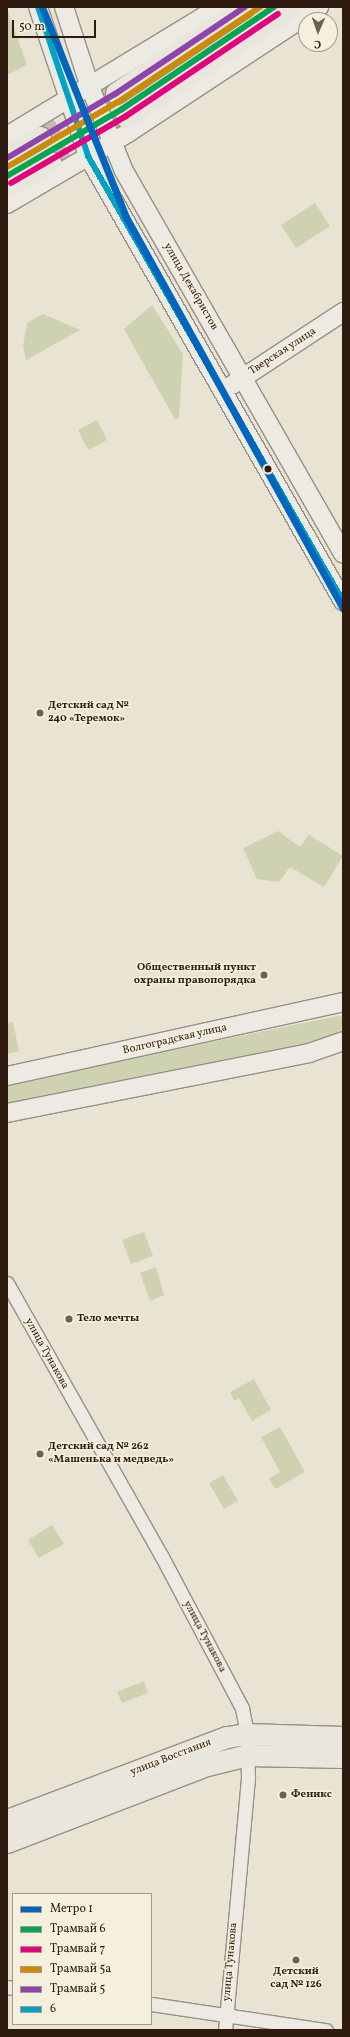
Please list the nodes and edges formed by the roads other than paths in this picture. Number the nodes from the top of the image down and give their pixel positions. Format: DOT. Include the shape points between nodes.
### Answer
graph roads {
  1 [pos="38,7"];
  2 [pos="64,7"];
  3 [pos="219,7"];
  4 [pos="244,7"];
  5 [pos="291,7"];
  6 [pos="319,7"];
  7 [pos="90,87"];
  8 [pos="116,93"];
  9 [pos="68,101"];
  10 [pos="126,117"];
  11 [pos="7,136"];
  12 [pos="40,137"];
  13 [pos="111,142"];
  14 [pos="7,156"];
  15 [pos="88,156"];
  16 [pos="50,162"];
  17 [pos="7,187"];
  18 [pos="7,204"];
  19 [pos="343,312"];
  20 [pos="242,379"];
  21 [pos="223,391"];
  22 [pos="343,554"];
  23 [pos="343,601"];
  24 [pos="343,1003"];
  25 [pos="343,1041"];
  26 [pos="7,1076"];
  27 [pos="7,1112"];
  28 [pos="7,1283"];
  29 [pos="247,1734"];
  30 [pos="343,1737"];
  31 [pos="248,1755"];
  32 [pos="343,1757"];
  33 [pos="7,1820"];
  34 [pos="7,1842"];
  35 [pos="152,2004"];
  36 [pos="227,2013"];
  37 [pos="225,2030"];
  38 [pos="326,2030"];
  1 -- 9 [label="main road, улица Декабристов"];
  2 -- 7 [label="main road, улица Декабристов"];
  3 -- 7 [label="main road"];
  4 -- 8 [label="main road"];
  5 -- 10 [label="main road"];
  6 -- 13 [label="main road"];
  7 -- 9 [label="main road"];
  7 -- 13 [label="main road, улица Декабристов"];
  9 -- 11 [label="main road"];
  9 -- 15 [label="main road, улица Декабристов"];
  12 -- 14 [label="main road"];
  13 -- 15 [label="main road"];
  13 -- 20 [label="main road, улица Декабристов"];
  15 -- 18 [label="main road"];
  15 -- 21 [label="main road, улица Декабристов"];
  16 -- 17 [label="main road"];
  19 -- 20 [label="main road, Тверская улица"];
  20 -- 21 [label="main road, Тверская улица"];
  20 -- 22 [label="main road, улица Декабристов"];
  21 -- 23 [label="main road, улица Декабристов"];
  24 -- 26 [label="main road, Волгоградская улица"];
  25 -- 27 [label="main road" via="297,1055"];
  28 -- 29 [label="street, улица Тунакова" via="241,1706"];
  29 -- 30 [label="main road, улица Восстания"];
  29 -- 31 [label="street, улица Тунакова"];
  29 -- 33 [label="main road, улица Восстания" via="227,1737"];
  31 -- 32 [label="main road, улица Восстания"];
  31 -- 34 [label="main road, улица Восстания" via="207,1765"];
  31 -- 36 [label="street, улица Тунакова"];
  35 -- 36 [label="street"];
  36 -- 37 [label="street, улица Тунакова"];
  36 -- 38 [label="street" via="242,2019"];
}
